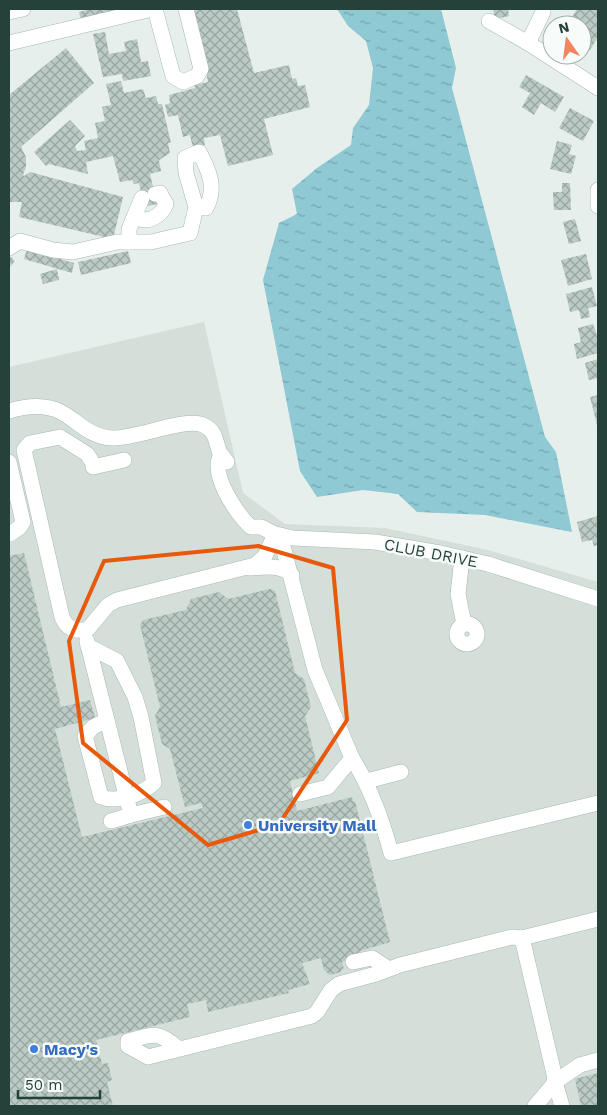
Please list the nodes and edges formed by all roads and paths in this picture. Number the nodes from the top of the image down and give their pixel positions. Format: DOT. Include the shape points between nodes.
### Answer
graph roads {
  1 [pos="22,9"];
  2 [pos="153,9"];
  3 [pos="186,9"];
  4 [pos="543,9"];
  5 [pos="9,12"];
  6 [pos="489,22"];
  7 [pos="9,43"];
  8 [pos="528,43"];
  9 [pos="598,88"];
  10 [pos="598,190"];
  11 [pos="196,206"];
  12 [pos="598,206"];
  13 [pos="134,217"];
  14 [pos="129,242"];
  15 [pos="9,248"];
  16 [pos="9,410"];
  17 [pos="124,460"];
  18 [pos="9,462"];
  19 [pos="42,524"];
  20 [pos="9,533"];
  21 [pos="278,535"];
  22 [pos="462,558"];
  23 [pos="249,568"];
  24 [pos="292,575"];
  25 [pos="598,599"];
  26 [pos="464,624"];
  27 [pos="84,630"];
  28 [pos="88,646"];
  29 [pos="107,720"];
  30 [pos="352,758"];
  31 [pos="401,772"];
  32 [pos="367,781"];
  33 [pos="300,794"];
  34 [pos="126,796"];
  35 [pos="598,803"];
  36 [pos="164,807"];
  37 [pos="131,815"];
  38 [pos="111,821"];
  39 [pos="598,919"];
  40 [pos="522,938"];
  41 [pos="353,962"];
  42 [pos="389,969"];
  43 [pos="179,1049"];
  44 [pos="598,1060"];
  45 [pos="555,1082"];
  46 [pos="534,1106"];
  47 [pos="562,1106"];
  1 -- 5 [label="street"];
  2 -- 3 [label="street" via="173,76 182,82 197,76 201,69"];
  2 -- 7 [label="street"];
  4 -- 8 [label="street"];
  6 -- 8 [label="street"];
  8 -- 9 [label="street"];
  10 -- 12 [label="street"];
  11 -- 14 [label="street" via="190,233 151,242"];
  13 -- 13 [label="street" via="148,196 160,193 166,204 162,213 152,219"];
  13 -- 14 [label="street" via="128,234"];
  14 -- 15 [label="street" via="73,252 20,241"];
  16 -- 21 [label="street, CLUB DRIVE" via="30,406 50,408 92,433 110,438 201,424 213,432 221,454 218,464 225,492 232,505 251,527 261,527"];
  17 -- 19 [label="street" via="92,464 87,454 60,437 30,443 24,453"];
  18 -- 20 [label="street" via="23,522"];
  19 -- 20 [label="street"];
  19 -- 27 [label="street" via="62,617 69,627"];
  21 -- 22 [label="street, CLUB DRIVE" via="384,543"];
  21 -- 23 [label="street" via="265,556"];
  21 -- 24 [label="street"];
  22 -- 25 [label="street, CLUB DRIVE"];
  22 -- 26 [label="street" via="458,594"];
  23 -- 24 [label="street" via="274,566 286,569"];
  23 -- 27 [label="street" via="117,600 108,605 93,626"];
  24 -- 30 [label="street" via="315,670"];
  27 -- 28 [label="street"];
  28 -- 29 [label="street"];
  28 -- 34 [label="street" via="117,661 142,718 154,783 144,791"];
  29 -- 34 [label="street"];
  29 -- 34 [label="street" via="93,727 85,736 101,797 111,800"];
  30 -- 32 [label="street"];
  30 -- 33 [label="street" via="328,787"];
  31 -- 32 [label="street"];
  32 -- 35 [label="street" via="391,853"];
  34 -- 37 [label="street"];
  36 -- 37 [label="street"];
  37 -- 38 [label="street"];
  39 -- 40 [label="street"];
  40 -- 42 [label="street" via="499,940"];
  40 -- 45 [label="street"];
  41 -- 42 [label="street" via="372,958"];
  42 -- 43 [label="street" via="335,986 312,1016"];
  44 -- 45 [label="street" via="576,1067"];
  45 -- 46 [label="street"];
  45 -- 47 [label="street"];
}
